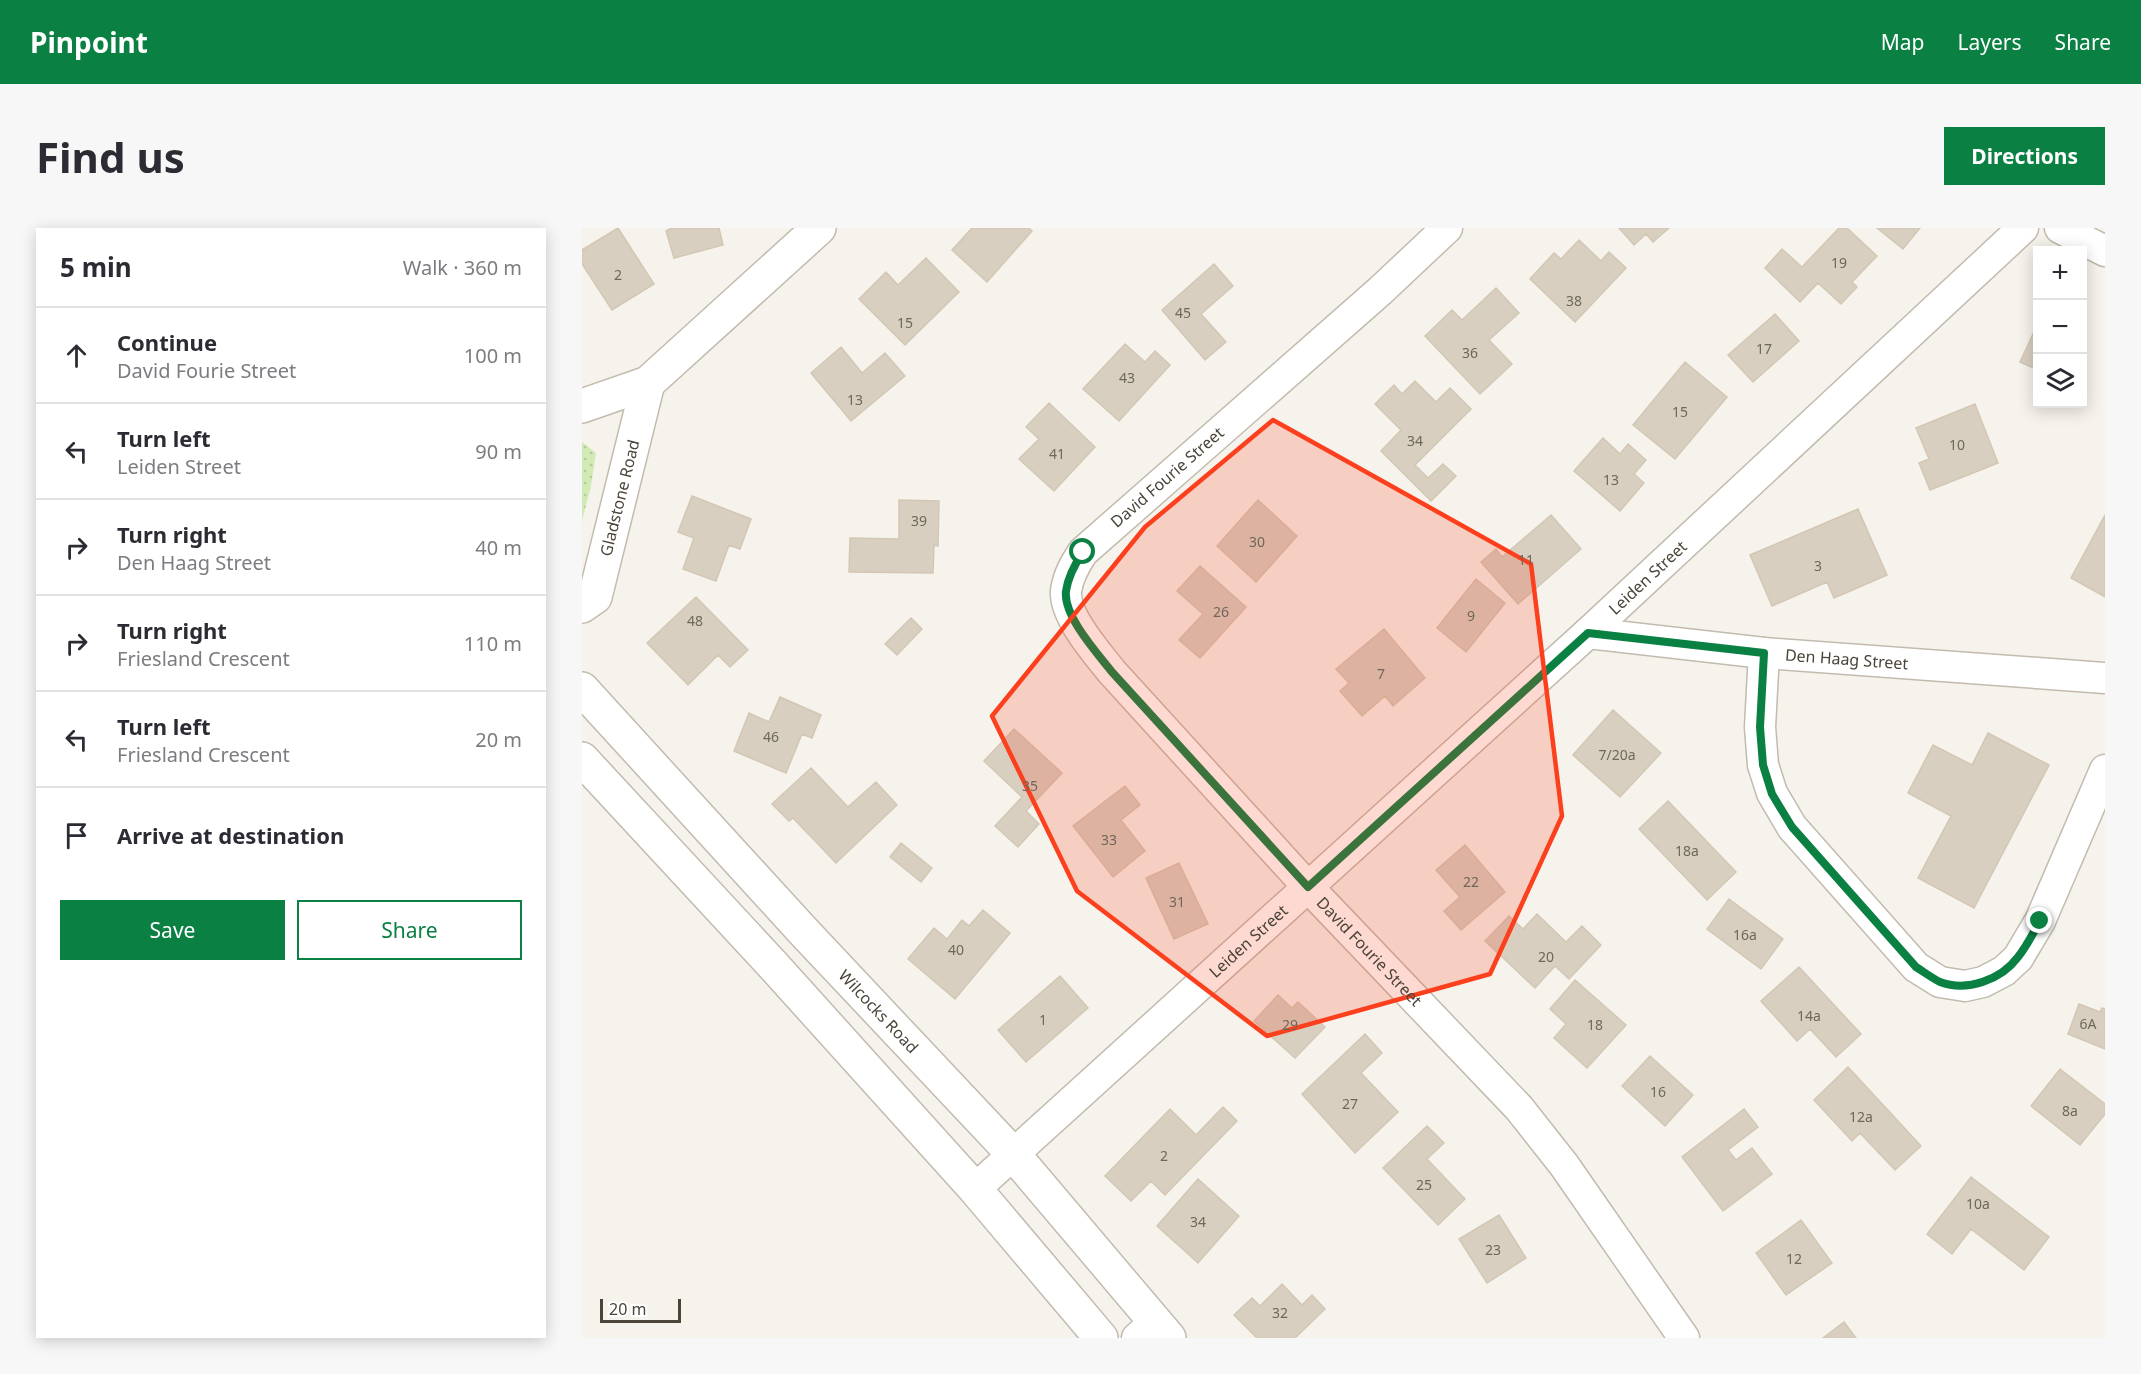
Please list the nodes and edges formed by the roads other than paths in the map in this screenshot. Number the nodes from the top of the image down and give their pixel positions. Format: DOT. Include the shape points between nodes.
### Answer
graph roads {
  1 [pos="819,228"];
  2 [pos="1447,228"];
  3 [pos="2023,228"];
  4 [pos="2060,228"];
  5 [pos="2105,251"];
  6 [pos="648,383"];
  7 [pos="582,406"];
  8 [pos="582,606"];
  9 [pos="1588,633"];
  10 [pos="1764,653"];
  11 [pos="2105,678"];
  12 [pos="582,689"];
  13 [pos="582,759"];
  14 [pos="2105,770"];
  15 [pos="1308,887"];
  16 [pos="804,932"];
  17 [pos="772,964"];
  18 [pos="1014,1155"];
  19 [pos="975,1189"];
  20 [pos="1154,1332"];
  21 [pos="1101,1338"];
  22 [pos="1684,1338"];
  1 -- 6 [label="street"];
  2 -- 15 [label="street, David Fourie Street" via="1083,552 1071,570 1066,593 1084,638"];
  3 -- 9 [label="street, Leiden Street"];
  4 -- 5 [label="street"];
  6 -- 7 [label="street"];
  6 -- 8 [label="street, Gladstone Road" via="595,597"];
  9 -- 10 [label="street, Den Haag Street"];
  9 -- 15 [label="street, Leiden Street"];
  10 -- 11 [label="street, Den Haag Street"];
  10 -- 14 [label="street" via="1760,727 1763,765 1772,794 1792,827 1916,967 1940,982 1965,986 1983,982 2018,958 2040,921"];
  12 -- 16 [label="street, Wilcocks Road"];
  13 -- 17 [label="street"];
  15 -- 18 [label="street, Leiden Street"];
  15 -- 22 [label="street, David Fourie Street" via="1519,1108 1564,1165"];
  16 -- 17 [label="street"];
  16 -- 18 [label="street, Wilcocks Road"];
  17 -- 19 [label="street"];
  18 -- 19 [label="street, Leiden Street"];
  18 -- 20 [label="street, Wilcocks Road"];
  19 -- 21 [label="street"];
}
